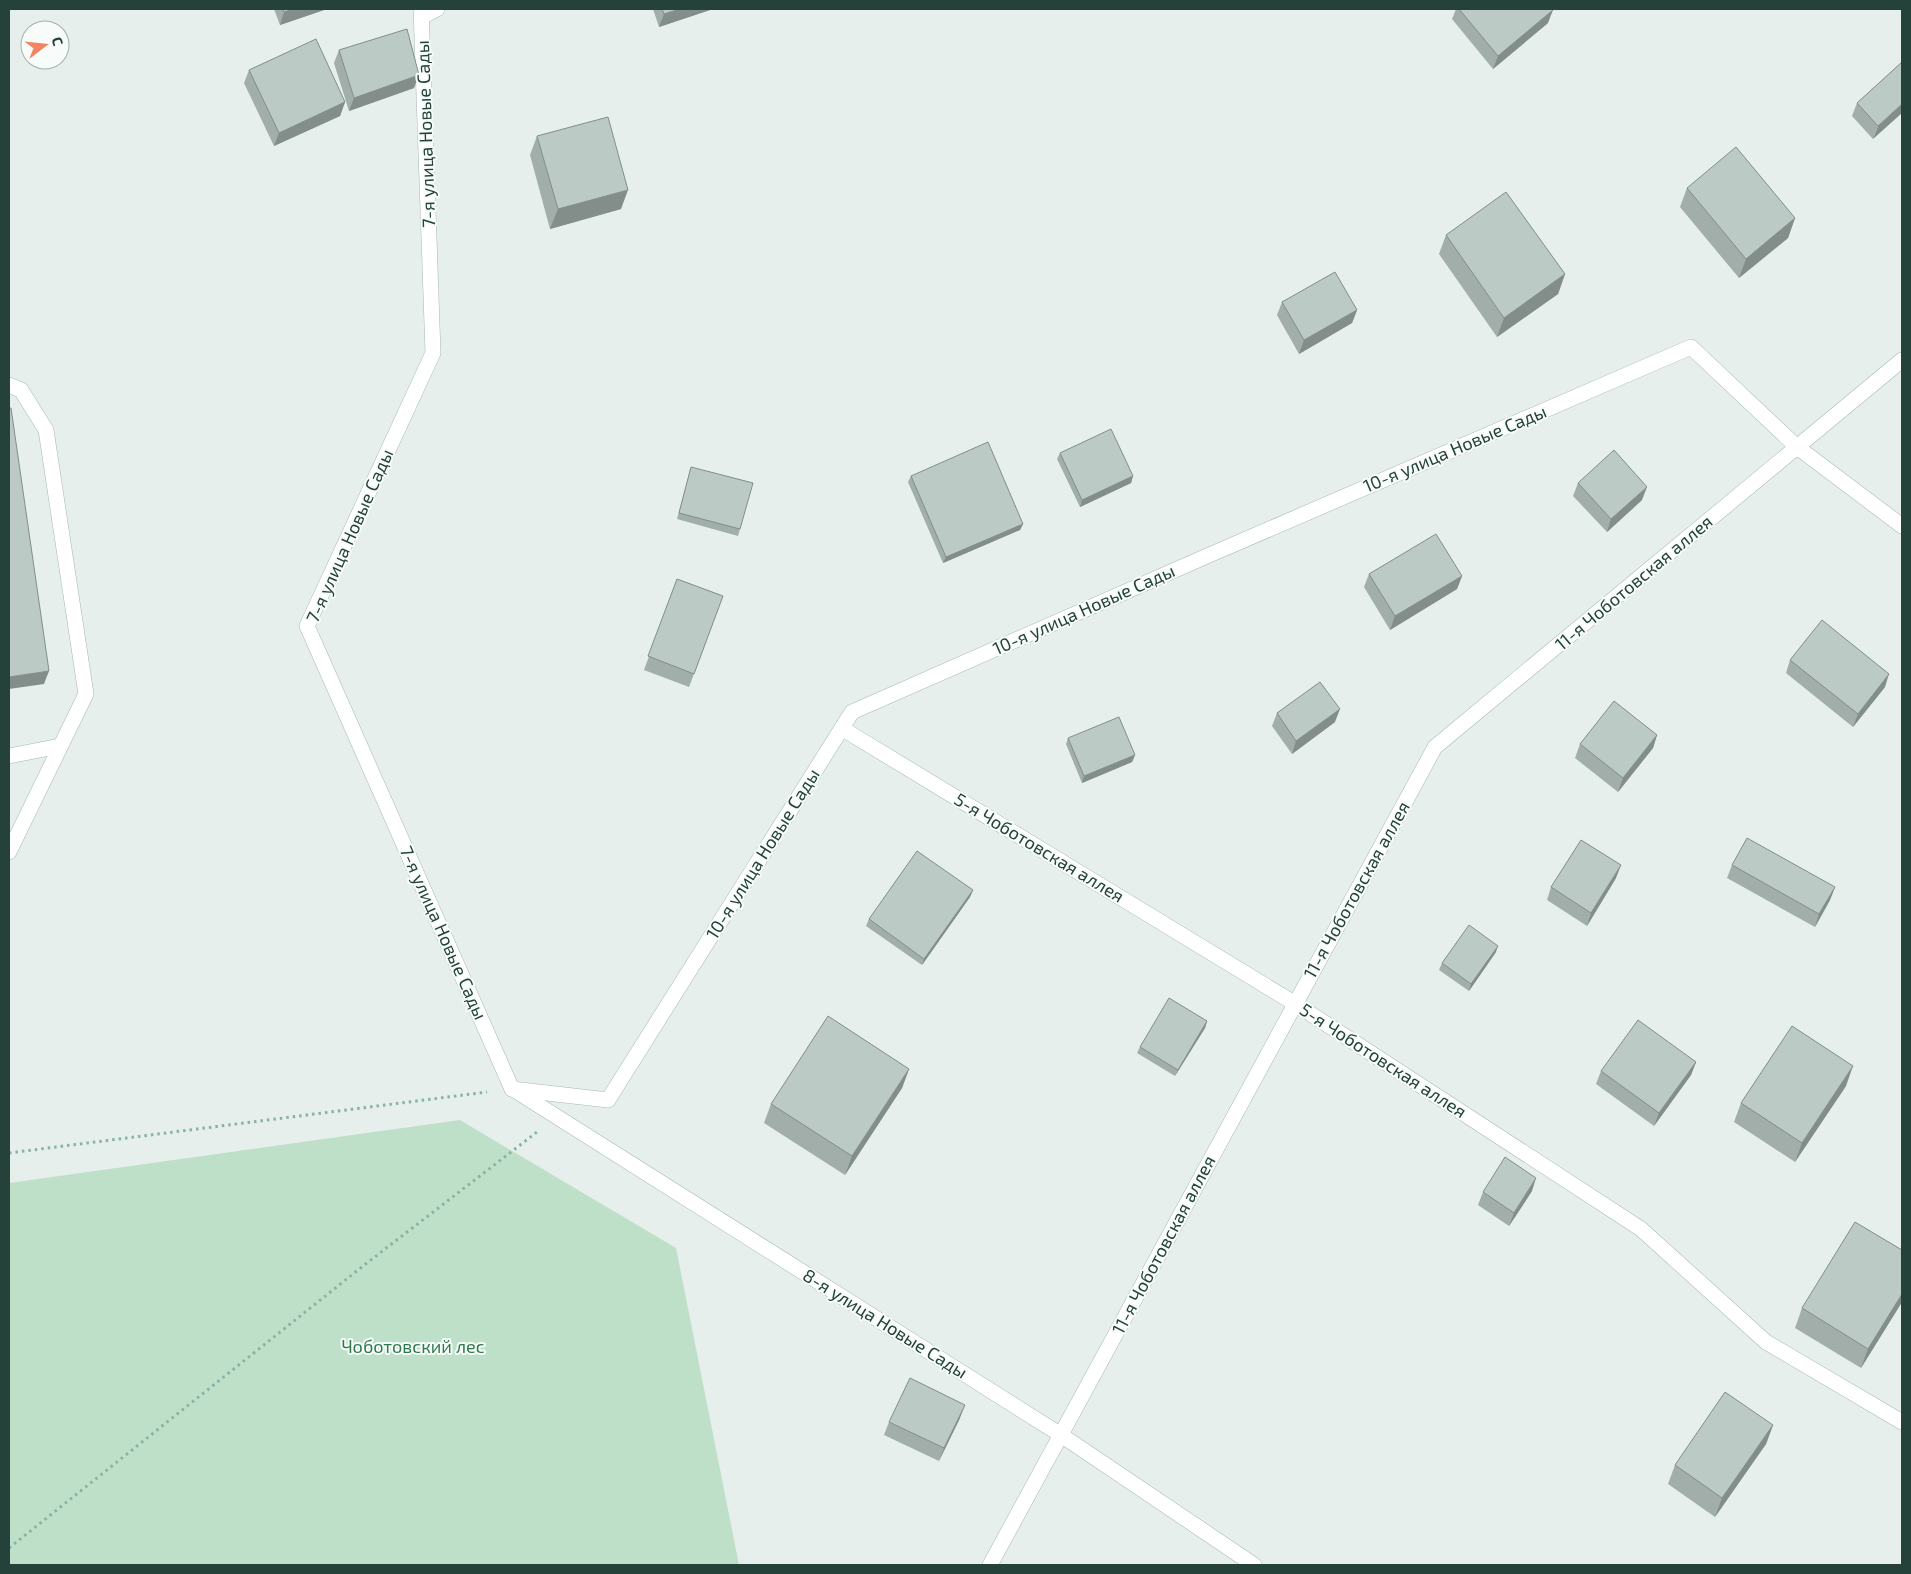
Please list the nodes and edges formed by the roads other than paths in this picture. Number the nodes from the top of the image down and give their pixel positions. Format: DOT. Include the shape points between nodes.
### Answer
graph roads {
  1 [pos="437,9"];
  2 [pos="422,13"];
  3 [pos="1902,360"];
  4 [pos="9,385"];
  5 [pos="1797,447"];
  6 [pos="1902,526"];
  7 [pos="842,729"];
  8 [pos="60,746"];
  9 [pos="9,756"];
  10 [pos="9,852"];
  11 [pos="1294,1003"];
  12 [pos="512,1089"];
  13 [pos="1902,1422"];
  14 [pos="1061,1435"];
  15 [pos="990,1565"];
  16 [pos="1254,1565"];
  1 -- 2 [label="street"];
  2 -- 12 [label="street, 7-я улица Новые Сады" via="433,353 307,626"];
  3 -- 5 [label="street, 11-я Чоботовская аллея"];
  4 -- 8 [label="street" via="22,390 46,430 86,694"];
  5 -- 6 [label="street"];
  5 -- 7 [label="street, 10-я улица Новые Сады" via="1691,347 852,712"];
  5 -- 11 [label="street, 11-я Чоботовская аллея" via="1435,747"];
  7 -- 11 [label="street, 5-я Чоботовская аллея"];
  7 -- 12 [label="street, 10-я улица Новые Сады" via="608,1100"];
  8 -- 9 [label="street"];
  8 -- 10 [label="street"];
  11 -- 13 [label="street, 5-я Чоботовская аллея" via="1641,1229 1766,1342"];
  11 -- 14 [label="street, 11-я Чоботовская аллея"];
  12 -- 14 [label="street, 8-я улица Новые Сады"];
  14 -- 15 [label="street, 11-я Чоботовская аллея"];
  14 -- 16 [label="street, 8-я улица Новые Сады"];
}
